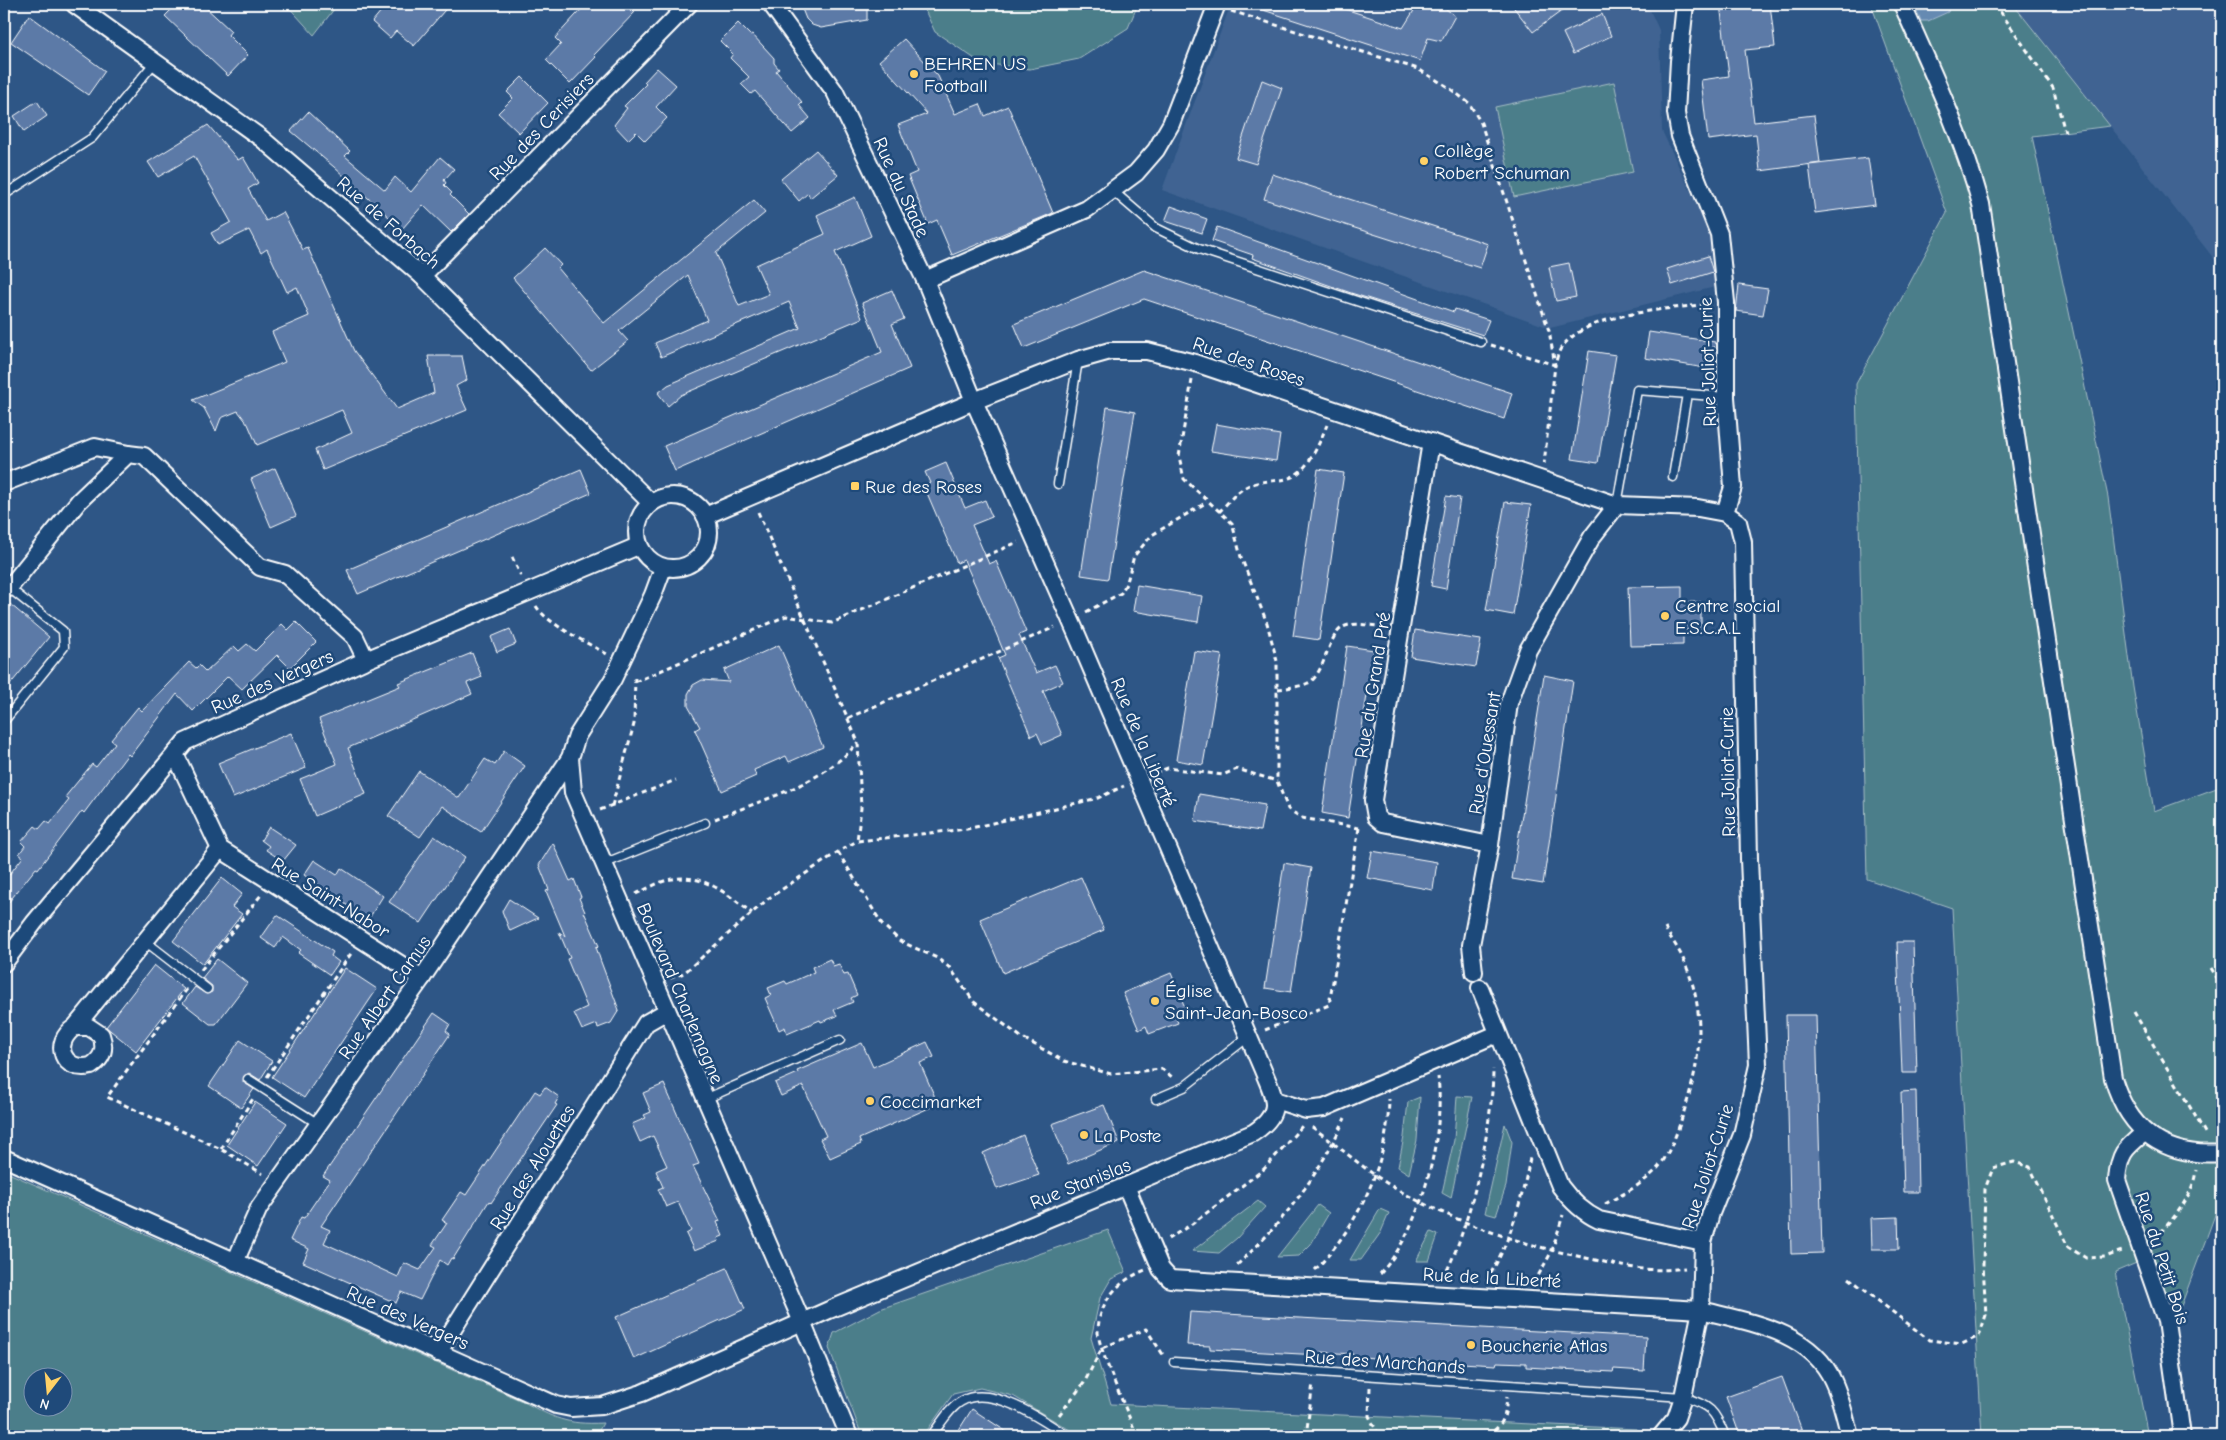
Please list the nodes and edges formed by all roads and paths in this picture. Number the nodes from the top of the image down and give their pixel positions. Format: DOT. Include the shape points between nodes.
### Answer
graph roads {
  1 [pos="74,4"];
  2 [pos="689,4"];
  3 [pos="771,4"];
  4 [pos="1685,4"];
  5 [pos="1902,4"];
  6 [pos="1995,4"];
  7 [pos="1216,5"];
  8 [pos="155,62"];
  9 [pos="2065,132"];
  10 [pos="1113,191"];
  11 [pos="4,195"];
  12 [pos="422,276"];
  13 [pos="924,280"];
  14 [pos="1726,302"];
  15 [pos="1481,342"];
  16 [pos="1078,360"];
  17 [pos="1195,363"];
  18 [pos="1555,364"];
  19 [pos="1687,394"];
  20 [pos="1726,397"];
  21 [pos="974,401"];
  22 [pos="1333,411"];
  23 [pos="1431,442"];
  24 [pos="128,454"];
  25 [pos="1674,477"];
  26 [pos="1542,480"];
  27 [pos="4,482"];
  28 [pos="1058,484"];
  29 [pos="751,496"];
  30 [pos="1207,502"];
  31 [pos="651,503"];
  32 [pos="1617,505"];
  33 [pos="1219,512"];
  34 [pos="1725,513"];
  35 [pos="705,516"];
  36 [pos="1033,536"];
  37 [pos="638,546"];
  38 [pos="512,557"];
  39 [pos="663,568"];
  40 [pos="6,587"];
  41 [pos="528,592"];
  42 [pos="804,619"];
  43 [pos="1070,620"];
  44 [pos="1401,629"];
  45 [pos="366,660"];
  46 [pos="621,662"];
  47 [pos="635,682"];
  48 [pos="1278,689"];
  49 [pos="848,718"];
  50 [pos="4,721"];
  51 [pos="858,742"];
  52 [pos="175,754"];
  53 [pos="570,758"];
  54 [pos="1138,779"];
  55 [pos="676,780"];
  56 [pos="1277,781"];
  57 [pos="612,806"];
  58 [pos="583,817"];
  59 [pos="1376,817"];
  60 [pos="704,823"];
  61 [pos="1359,828"];
  62 [pos="857,841"];
  63 [pos="1490,845"];
  64 [pos="220,848"];
  65 [pos="838,852"];
  66 [pos="604,864"];
  67 [pos="271,883"];
  68 [pos="620,901"];
  69 [pos="752,913"];
  70 [pos="1665,928"];
  71 [pos="361,939"];
  72 [pos="144,941"];
  73 [pos="4,963"];
  74 [pos="2211,968"];
  75 [pos="422,978"];
  76 [pos="194,979"];
  77 [pos="656,984"];
  78 [pos="2222,986"];
  79 [pos="207,989"];
  80 [pos="667,1011"];
  81 [pos="2134,1012"];
  82 [pos="80,1021"];
  83 [pos="1497,1034"];
  84 [pos="1248,1037"];
  85 [pos="840,1040"];
  86 [pos="1493,1063"];
  87 [pos="1438,1074"];
  88 [pos="248,1079"];
  89 [pos="1184,1087"];
  90 [pos="260,1088"];
  91 [pos="1354,1094"];
  92 [pos="1389,1095"];
  93 [pos="705,1099"];
  94 [pos="1156,1099"];
  95 [pos="1275,1100"];
  96 [pos="1305,1122"];
  97 [pos="320,1125"];
  98 [pos="2144,1133"];
  99 [pos="2210,1141"];
  100 [pos="1334,1143"];
  101 [pos="221,1149"];
  102 [pos="2222,1153"];
  103 [pos="1530,1156"];
  104 [pos="4,1158"];
  105 [pos="2196,1170"];
  106 [pos="1376,1174"];
  107 [pos="278,1183"];
  108 [pos="1126,1186"];
  109 [pos="1420,1200"];
  110 [pos="1564,1211"];
  111 [pos="1586,1214"];
  112 [pos="1465,1222"];
  113 [pos="1507,1238"];
  114 [pos="1703,1242"];
  115 [pos="2139,1244"];
  116 [pos="1552,1251"];
  117 [pos="2105,1257"];
  118 [pos="235,1262"];
  119 [pos="1701,1266"];
  120 [pos="1233,1269"];
  121 [pos="1313,1273"];
  122 [pos="1379,1276"];
  123 [pos="1849,1278"];
  124 [pos="1443,1279"];
  125 [pos="1485,1282"];
  126 [pos="1532,1286"];
  127 [pos="1701,1310"];
  128 [pos="802,1322"];
  129 [pos="438,1352"];
  130 [pos="1174,1362"];
  131 [pos="1314,1372"];
  132 [pos="1370,1377"];
  133 [pos="1508,1386"];
  134 [pos="1683,1397"];
  135 [pos="1051,1425"];
  136 [pos="849,1436"];
  137 [pos="931,1436"];
  138 [pos="1068,1436"];
  139 [pos="1306,1436"];
  140 [pos="1379,1436"];
  141 [pos="1487,1436"];
  142 [pos="1661,1436"];
  143 [pos="1725,1436"];
  144 [pos="1850,1436"];
  145 [pos="2182,1436"];
  1 -- 8 [label="street, Rue de Forbach"];
  2 -- 12 [label="street, Rue des Cerisiers"];
  3 -- 13 [label="street, Rue du Stade" via="835,92"];
  4 -- 14 [label="street, Rue Joliot-Curie" via="1677,104 1680,136 1719,234"];
  5 -- 98 [label="street" via="1947,107 1981,204 2113,1078 2119,1098"];
  6 -- 9 [label="path" via="2053,88"];
  7 -- 10 [label="street" via="1171,124 1156,150"];
  7 -- 18 [label="path" via="1418,69 1468,103 1481,123 1549,331"];
  8 -- 11 [label="lane" via="92,138"];
  8 -- 12 [label="street, Rue de Forbach" via="261,138"];
  10 -- 13 [label="street" via="1087,209"];
  10 -- 15 [label="lane" via="1156,228 1199,249"];
  12 -- 31 [label="street, Rue de Forbach"];
  13 -- 21 [label="street, Rue du Stade"];
  14 -- 18 [label="path" via="1625,315 1595,325 1561,347"];
  14 -- 20 [label="street, Rue Joliot-Curie"];
  15 -- 18 [label="path"];
  16 -- 17 [label="street, Rue des Roses" via="1110,351 1147,350"];
  16 -- 21 [label="street, Rue des Roses"];
  16 -- 28 [label="lane"];
  17 -- 22 [label="street, Rue des Roses"];
  17 -- 30 [label="path" via="1179,456 1184,479"];
  18 -- 26 [label="path"];
  19 -- 20 [label="lane"];
  19 -- 25 [label="lane"];
  19 -- 32 [label="lane" via="1637,390"];
  20 -- 34 [label="street, Rue Joliot-Curie" via="1733,487"];
  21 -- 29 [label="street, Rue des Roses"];
  21 -- 36 [label="street, Rue de la Liberté"];
  22 -- 23 [label="street, Rue des Roses"];
  22 -- 33 [label="path" via="1318,448 1302,469 1288,479 1260,482 1244,488"];
  23 -- 26 [label="street, Rue des Roses"];
  23 -- 44 [label="street, Rue du Grand Pré"];
  24 -- 27 [label="street" via="95,447"];
  24 -- 40 [label="street" via="79,501"];
  24 -- 45 [label="street" via="144,456 260,567 285,574 355,637"];
  26 -- 32 [label="street, Rue des Roses"];
  29 -- 35 [label="street, Rue des Roses"];
  29 -- 42 [label="path"];
  30 -- 33 [label="path"];
  30 -- 43 [label="path" via="1152,535 1134,556 1121,593"];
  31 -- 35 [label="street" via="677,496 694,503"];
  31 -- 37 [label="street" via="641,513 636,526"];
  32 -- 34 [label="street, Rue des Roses" via="1698,508"];
  32 -- 63 [label="street, Rue d'Ouessant" via="1592,537 1528,650 1509,703"];
  33 -- 48 [label="path" via="1232,523 1241,557 1267,623 1277,661"];
  34 -- 114 [label="street, Rue Joliot-Curie" via="1738,522 1743,542 1749,859 1758,1065 1742,1136 1711,1213"];
  35 -- 39 [label="street" via="709,531 704,552 680,568"];
  36 -- 42 [label="path" via="832,623"];
  36 -- 43 [label="street, Rue de la Liberté"];
  37 -- 39 [label="street" via="648,560"];
  37 -- 41 [label="street, Rue des Vergers"];
  38 -- 41 [label="path"];
  39 -- 46 [label="street, Boulevard Charlemagne"];
  40 -- 50 [label="lane" via="62,631 64,647"];
  41 -- 45 [label="street, Rue des Vergers"];
  41 -- 46 [label="path" via="540,612"];
  42 -- 47 [label="path" via="786,616"];
  42 -- 49 [label="path"];
  43 -- 49 [label="path"];
  43 -- 54 [label="street, Rue de la Liberté"];
  44 -- 48 [label="path" via="1342,625 1336,631 1320,670 1309,683"];
  44 -- 59 [label="street, Rue du Grand Pré" via="1373,800"];
  45 -- 52 [label="street, Rue des Vergers" via="185,742"];
  46 -- 47 [label="path" via="635,671"];
  46 -- 53 [label="street, Boulevard Charlemagne" via="614,679 577,736"];
  47 -- 57 [label="path" via="634,724"];
  48 -- 56 [label="path"];
  49 -- 51 [label="path"];
  51 -- 60 [label="path" via="832,768 813,779"];
  51 -- 62 [label="path" via="860,808"];
  52 -- 64 [label="street, Rue Saint-Nabor"];
  52 -- 73 [label="street, Rue des Vergers"];
  53 -- 58 [label="street, Boulevard Charlemagne" via="573,792"];
  53 -- 75 [label="street, Rue Albert Camus"];
  54 -- 56 [label="path" via="1168,768 1223,775 1237,769"];
  54 -- 62 [label="path" via="1098,798 967,829"];
  54 -- 84 [label="street, Rue de la Liberté"];
  55 -- 57 [label="path"];
  56 -- 61 [label="path" via="1288,809 1302,818"];
  57 -- 58 [label="path"];
  58 -- 66 [label="street, Boulevard Charlemagne"];
  59 -- 61 [label="path"];
  59 -- 63 [label="street" via="1383,824"];
  60 -- 66 [label="lane"];
  61 -- 84 [label="path" via="1329,1005"];
  62 -- 65 [label="path"];
  63 -- 83 [label="street, Rue d'Ouessant" via="1471,945 1477,980"];
  64 -- 67 [label="street, Rue Saint-Nabor"];
  64 -- 72 [label="street"];
  65 -- 69 [label="path"];
  65 -- 89 [label="path" via="882,924 900,941 937,958 950,968 974,1002 1021,1037 1064,1061 1111,1074 1162,1069"];
  66 -- 68 [label="street, Boulevard Charlemagne"];
  67 -- 71 [label="street, Rue Saint-Nabor"];
  67 -- 76 [label="path"];
  68 -- 69 [label="path" via="670,879 689,878 717,887"];
  68 -- 77 [label="street, Boulevard Charlemagne"];
  69 -- 77 [label="path" via="684,973"];
  70 -- 111 [label="path" via="1684,961 1698,1008 1700,1048 1696,1074 1680,1123 1662,1162 1635,1187"];
  71 -- 75 [label="street, Rue Saint-Nabor"];
  71 -- 90 [label="path"];
  72 -- 76 [label="lane"];
  72 -- 82 [label="street"];
  74 -- 78 [label="path"];
  75 -- 97 [label="street, Rue Albert Camus"];
  76 -- 79 [label="lane"];
  76 -- 101 [label="path" via="107,1098"];
  77 -- 80 [label="street, Boulevard Charlemagne"];
  80 -- 93 [label="street, Boulevard Charlemagne"];
  80 -- 129 [label="street, Rue des Alouettes" via="646,1023"];
  81 -- 99 [label="path"];
  83 -- 91 [label="street"];
  83 -- 111 [label="street, Rue d'Ouessant" via="1560,1186"];
  84 -- 89 [label="lane"];
  84 -- 95 [label="street, Rue de la Liberté"];
  85 -- 93 [label="lane"];
  86 -- 112 [label="path" via="1484,1144"];
  87 -- 109 [label="path" via="1441,1100 1439,1127"];
  88 -- 90 [label="lane"];
  89 -- 94 [label="lane"];
  90 -- 97 [label="lane"];
  90 -- 101 [label="path"];
  91 -- 95 [label="street" via="1324,1108 1306,1110"];
  91 -- 100 [label="path"];
  92 -- 106 [label="path" via="1389,1121"];
  93 -- 128 [label="street, Boulevard Charlemagne"];
  95 -- 108 [label="street, Rue Stanislas" via="1270,1118 1253,1133"];
  96 -- 100 [label="path"];
  97 -- 107 [label="street, Rue Albert Camus"];
  98 -- 102 [label="street" via="2170,1148 2198,1155"];
  98 -- 115 [label="street, Rue du Petit Bois" via="2124,1149 2117,1180"];
  100 -- 106 [label="path"];
  100 -- 120 [label="path" via="1305,1191 1266,1238"];
  101 -- 107 [label="path"];
  103 -- 113 [label="path" via="1525,1185"];
  104 -- 118 [label="street, Rue des Vergers"];
  105 -- 115 [label="path" via="2186,1201 2175,1216 2154,1239"];
  106 -- 109 [label="path"];
  106 -- 121 [label="path" via="1349,1230"];
  107 -- 118 [label="street, Rue Albert Camus" via="259,1208"];
  108 -- 127 [label="street, Rue de la Liberté" via="1161,1269 1170,1279"];
  108 -- 128 [label="street, Rue Stanislas"];
  109 -- 112 [label="path"];
  109 -- 122 [label="path" via="1395,1258"];
  110 -- 116 [label="path"];
  111 -- 114 [label="street, Rue d'Ouessant"];
  112 -- 113 [label="path"];
  112 -- 124 [label="path" via="1452,1263"];
  113 -- 116 [label="path"];
  113 -- 125 [label="path" via="1500,1260"];
  114 -- 119 [label="street, Rue Joliot-Curie"];
  115 -- 145 [label="street, Rue du Petit Bois" via="2166,1321"];
  116 -- 119 [label="path" via="1651,1271"];
  116 -- 126 [label="path"];
  117 -- 123 [label="path" via="2086,1258 2068,1247 2030,1167 2014,1162 1993,1168 1985,1189 1983,1264 1986,1314 1979,1336 1962,1344 1929,1340"];
  118 -- 129 [label="street, Rue des Vergers"];
  119 -- 127 [label="street, Rue Joliot-Curie"];
  127 -- 134 [label="street, Rue Joliot-Curie"];
  127 -- 144 [label="street, Rue de la Liberté" via="1776,1330 1800,1342 1818,1358 1833,1380"];
  128 -- 129 [label="street, Rue des Vergers" via="642,1393 587,1408 556,1405"];
  128 -- 136 [label="street, Boulevard Charlemagne"];
  130 -- 131 [label="lane, Rue des Marchands"];
  130 -- 135 [label="path" via="1164,1356 1146,1329 1102,1348 1075,1396"];
  131 -- 132 [label="lane, Rue des Marchands"];
  131 -- 139 [label="path"];
  132 -- 133 [label="lane, Rue des Marchands"];
  132 -- 140 [label="path" via="1369,1416"];
  133 -- 134 [label="lane, Rue des Marchands"];
  133 -- 141 [label="path" via="1504,1420"];
  134 -- 142 [label="street, Rue Joliot-Curie" via="1676,1418"];
  134 -- 143 [label="lane, Rue des Marchands" via="1708,1407 1717,1415"];
  135 -- 137 [label="lane" via="1005,1401 985,1396 963,1400"];
  135 -- 138 [label="lane"];
}
